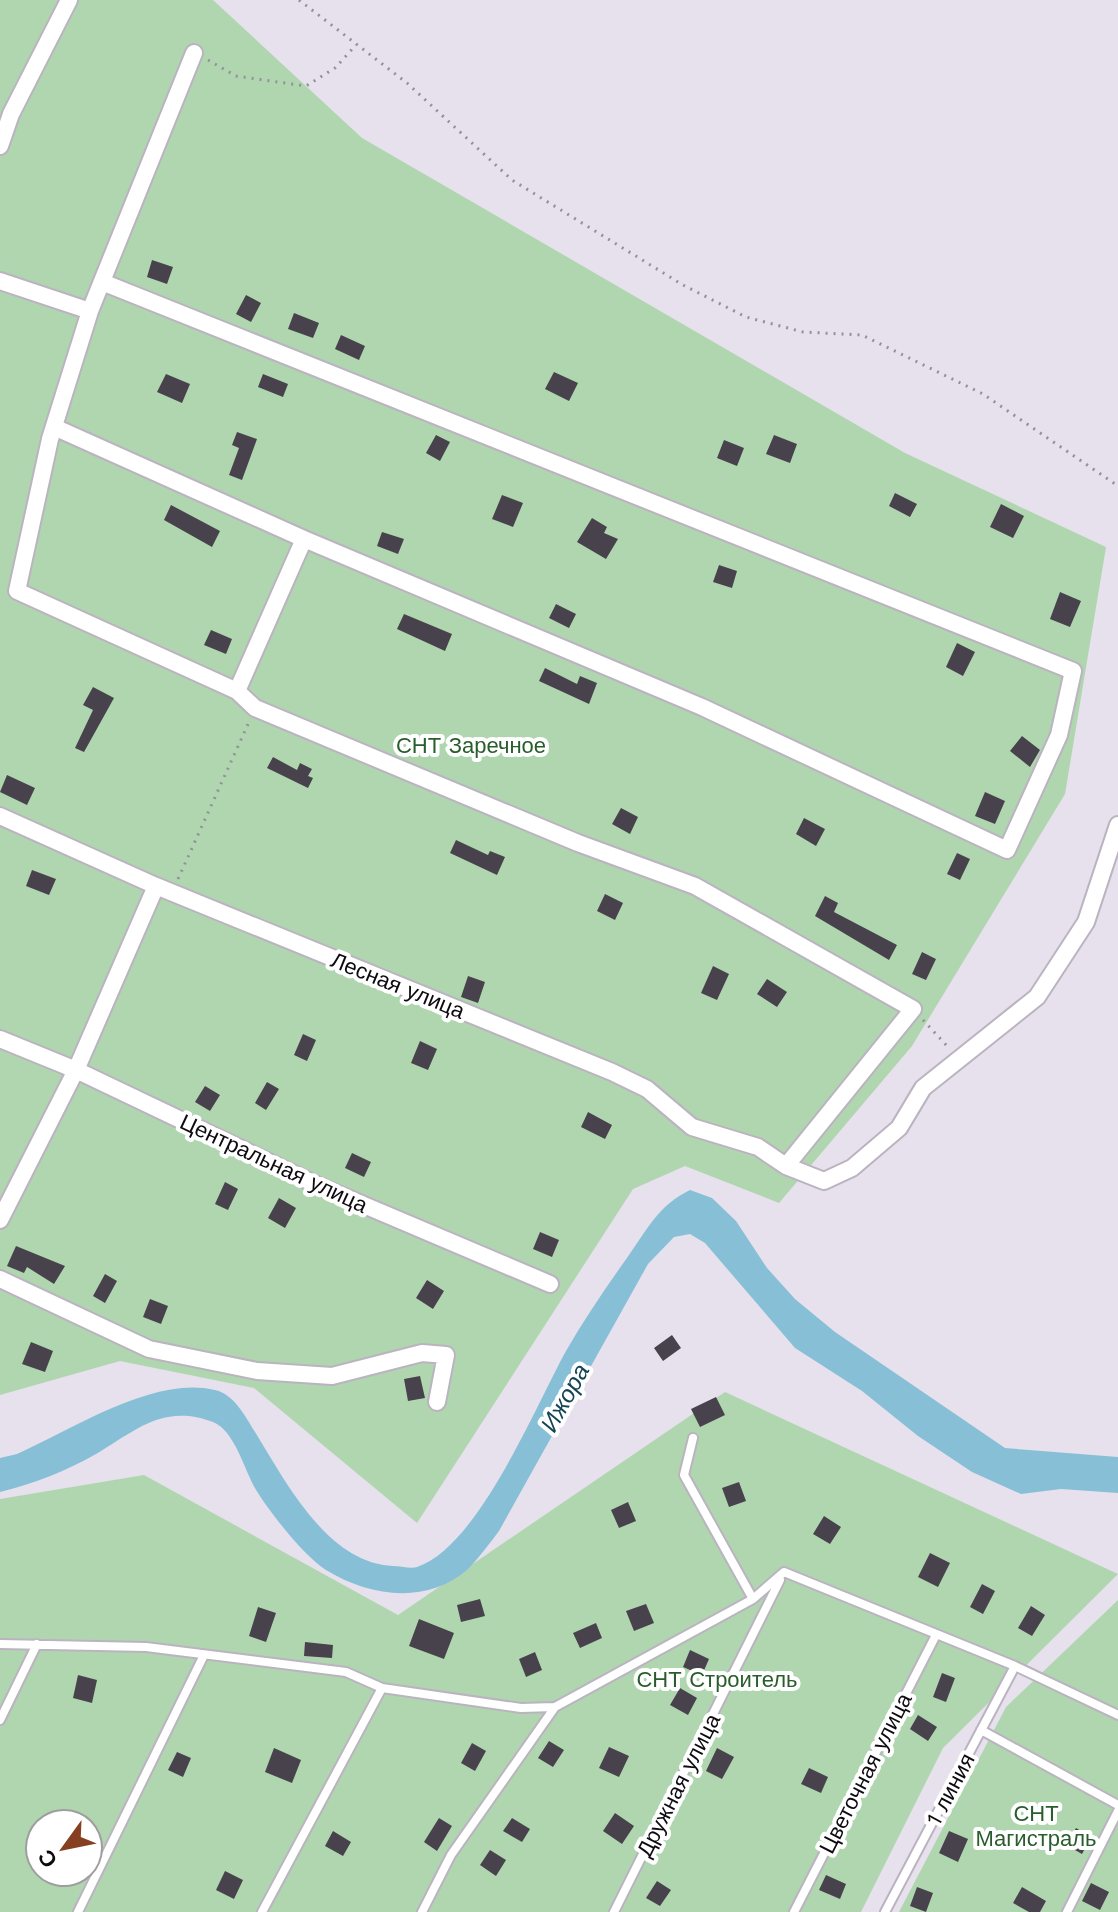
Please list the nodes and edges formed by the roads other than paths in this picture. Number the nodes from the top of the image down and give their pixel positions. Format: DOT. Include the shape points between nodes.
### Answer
graph roads {
  1 [pos="69,0"];
  2 [pos="194,53"];
  3 [pos="0,146"];
  4 [pos="0,281"];
  5 [pos="102,282"];
  6 [pos="90,311"];
  7 [pos="54,427"];
  8 [pos="304,539"];
  9 [pos="237,691"];
  10 [pos="0,816"];
  11 [pos="1118,825"];
  12 [pos="156,886"];
  13 [pos="0,1039"];
  14 [pos="76,1070"];
  15 [pos="786,1166"];
  16 [pos="0,1220"];
  17 [pos="0,1279"];
  18 [pos="550,1284"];
  19 [pos="437,1402"];
  20 [pos="693,1438"];
  21 [pos="784,1572"];
  22 [pos="753,1599"];
  23 [pos="936,1635"];
  24 [pos="0,1644"];
  25 [pos="37,1644"];
  26 [pos="204,1655"];
  27 [pos="1015,1666"];
  28 [pos="382,1688"];
  29 [pos="555,1707"];
  30 [pos="1118,1715"];
  31 [pos="0,1720"];
  32 [pos="981,1730"];
  33 [pos="1118,1808"];
  34 [pos="78,1912"];
  35 [pos="262,1912"];
  36 [pos="422,1912"];
  37 [pos="614,1912"];
  38 [pos="794,1912"];
  39 [pos="885,1912"];
  40 [pos="1067,1912"];
  1 -- 3 [label="street"];
  2 -- 5 [label="street"];
  4 -- 6 [label="street"];
  5 -- 6 [label="street"];
  5 -- 8 [label="street" via="1073,671 1059,735 1007,850 702,707"];
  6 -- 7 [label="street"];
  7 -- 8 [label="street"];
  7 -- 9 [label="street" via="17,591"];
  8 -- 9 [label="street"];
  9 -- 15 [label="street" via="255,708 578,843 695,886 913,1009"];
  10 -- 12 [label="street, Лесная улица"];
  11 -- 15 [label="street, Лесная улица" via="1086,922 1037,997 923,1088 899,1128 852,1168 824,1181"];
  12 -- 14 [label="street"];
  12 -- 15 [label="street, Лесная улица" via="612,1072 647,1089 692,1127 758,1147"];
  13 -- 14 [label="street, Центральная улица"];
  14 -- 16 [label="street"];
  14 -- 18 [label="street, Центральная улица" via="319,1186"];
  17 -- 19 [label="street" via="149,1349 257,1371 332,1376 422,1353 446,1355"];
  20 -- 22 [label="lane" via="684,1475"];
  21 -- 22 [label="lane"];
  21 -- 23 [label="lane"];
  21 -- 37 [label="lane, Дружная улица"];
  22 -- 29 [label="lane"];
  23 -- 27 [label="lane"];
  23 -- 38 [label="lane, Цветочная улица"];
  24 -- 25 [label="lane"];
  25 -- 26 [label="lane" via="146,1647"];
  25 -- 31 [label="lane"];
  26 -- 28 [label="lane" via="346,1672"];
  26 -- 34 [label="lane"];
  27 -- 30 [label="lane"];
  27 -- 32 [label="lane, 1 линия"];
  28 -- 29 [label="lane" via="521,1708"];
  28 -- 35 [label="lane"];
  29 -- 36 [label="lane" via="451,1855"];
  32 -- 33 [label="lane"];
  32 -- 39 [label="lane, 1 линия"];
  33 -- 40 [label="lane"];
}
